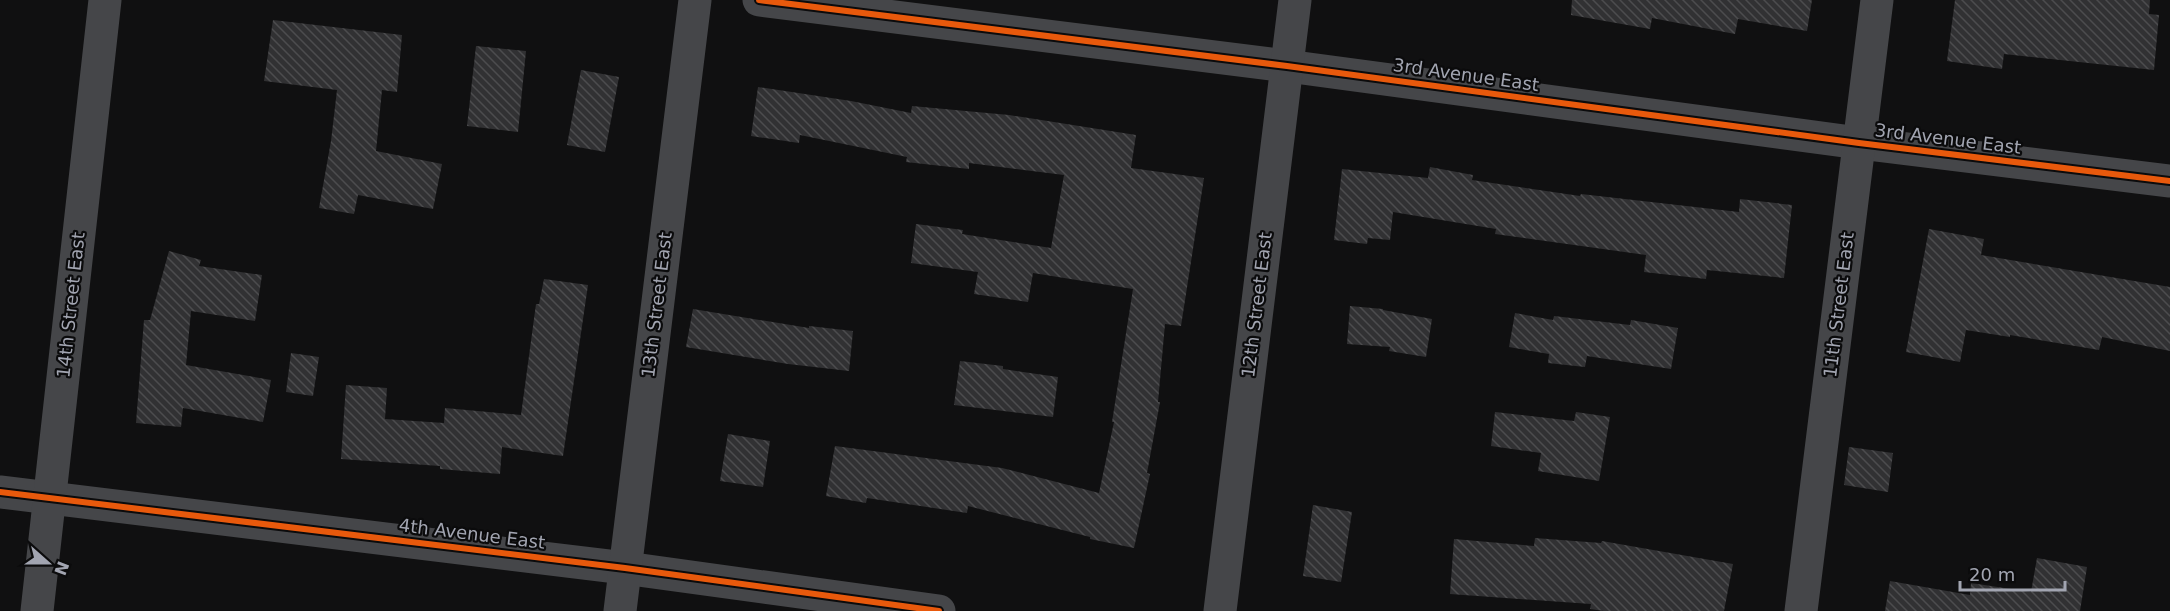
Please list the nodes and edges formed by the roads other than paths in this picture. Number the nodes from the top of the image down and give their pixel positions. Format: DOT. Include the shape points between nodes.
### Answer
graph roads {
  1 [pos="105,0"];
  2 [pos="695,0"];
  3 [pos="759,0"];
  4 [pos="1295,0"];
  5 [pos="1877,0"];
  6 [pos="1287,66"];
  7 [pos="1859,143"];
  8 [pos="2170,181"];
  9 [pos="0,492"];
  10 [pos="50,498"];
  11 [pos="625,568"];
  12 [pos="37,611"];
  13 [pos="620,611"];
  14 [pos="939,611"];
  15 [pos="1220,611"];
  16 [pos="1802,611"];
  1 -- 10 [label="street, 14th Street East"];
  2 -- 11 [label="street, 13th Street East"];
  3 -- 6 [label="street, 3rd Avenue East"];
  4 -- 6 [label="street, 12th Street East"];
  5 -- 7 [label="street, 11th Street East"];
  6 -- 7 [label="street, 3rd Avenue East"];
  6 -- 15 [label="street, 12th Street East"];
  7 -- 8 [label="street, 3rd Avenue East"];
  7 -- 16 [label="street, 11th Street East"];
  9 -- 10 [label="street, 4th Avenue East"];
  10 -- 11 [label="street, 4th Avenue East"];
  10 -- 12 [label="street, 14th Street East"];
  11 -- 13 [label="street, 13th Street East"];
  11 -- 14 [label="street, 4th Avenue East"];
}
